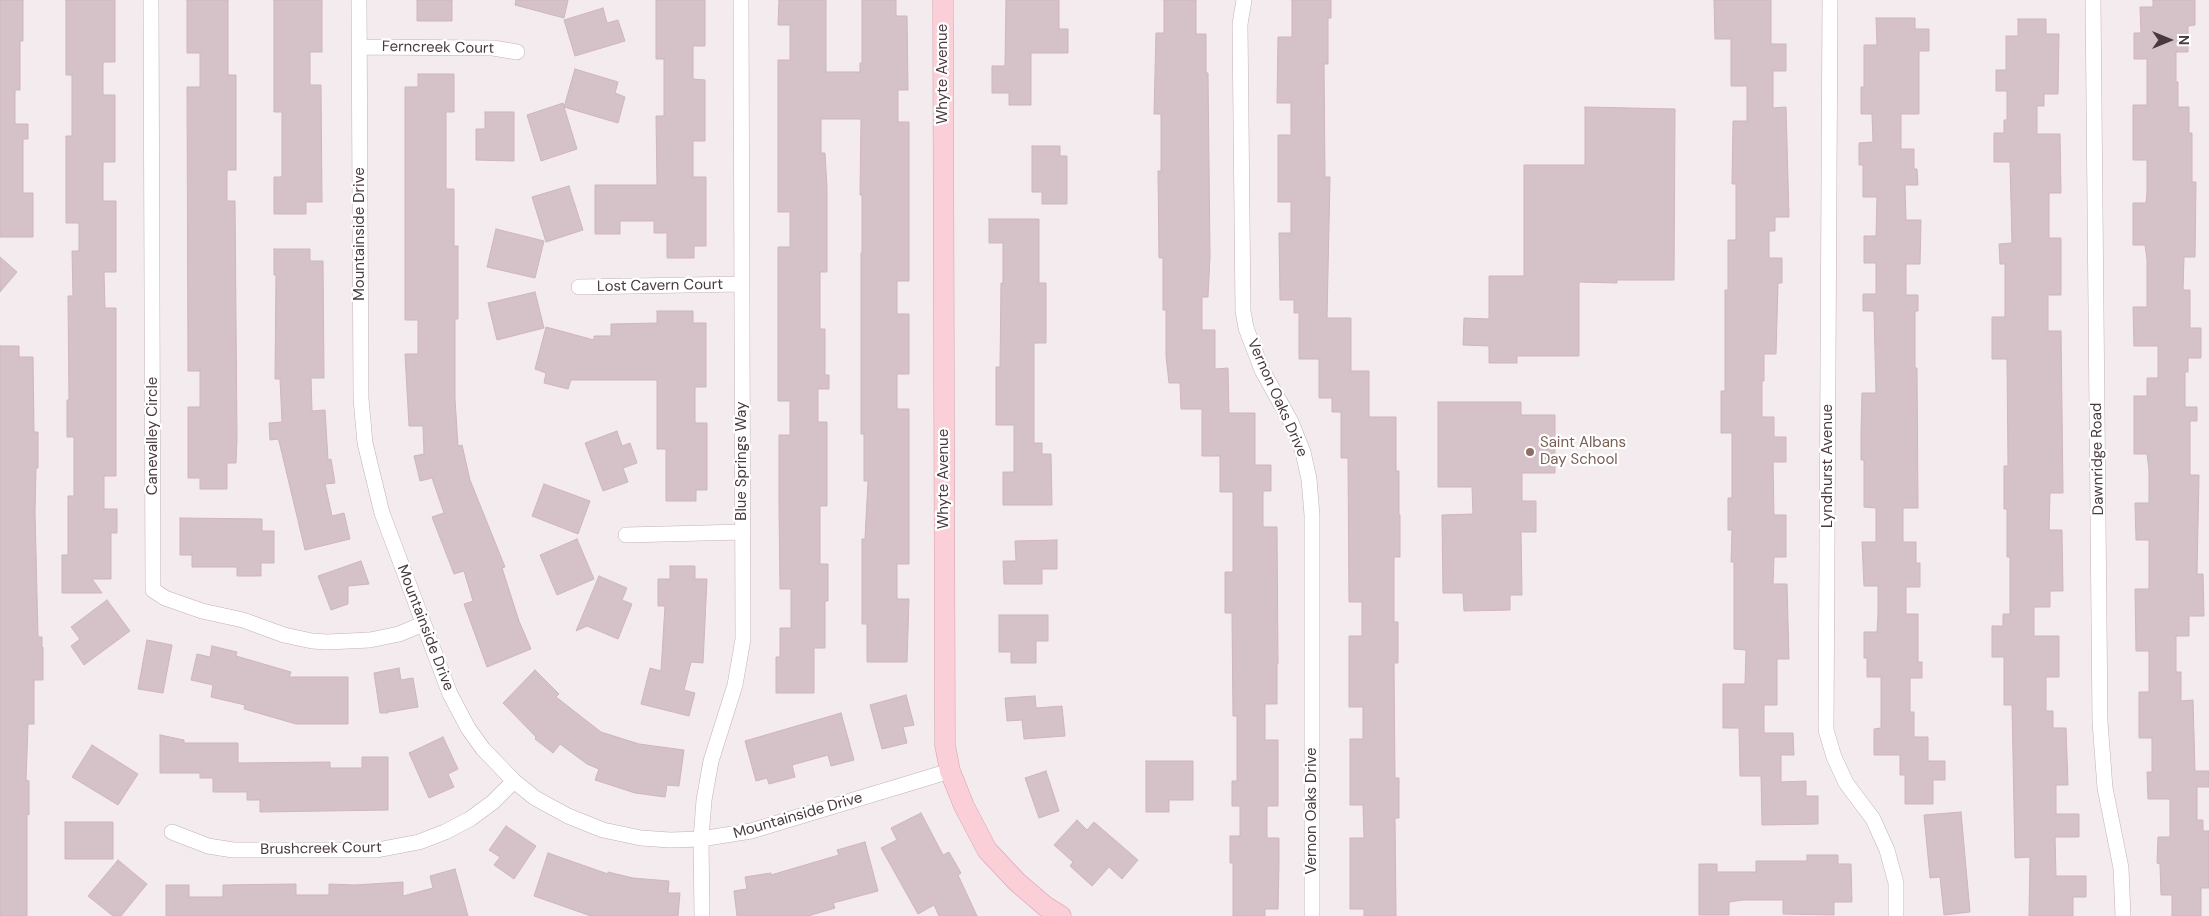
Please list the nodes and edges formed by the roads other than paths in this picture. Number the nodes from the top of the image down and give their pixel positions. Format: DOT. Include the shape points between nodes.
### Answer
graph roads {
  1 [pos="151,0"];
  2 [pos="359,0"];
  3 [pos="741,0"];
  4 [pos="943,0"];
  5 [pos="1244,0"];
  6 [pos="1830,0"];
  7 [pos="2093,0"];
  8 [pos="360,47"];
  9 [pos="517,52"];
  10 [pos="741,284"];
  11 [pos="579,287"];
  12 [pos="743,532"];
  13 [pos="626,535"];
  14 [pos="423,624"];
  15 [pos="950,771"];
  16 [pos="514,782"];
  17 [pos="172,832"];
  18 [pos="701,839"];
  19 [pos="702,916"];
  20 [pos="1061,916"];
  21 [pos="1312,916"];
  22 [pos="1896,916"];
  23 [pos="2123,916"];
  1 -- 14 [label="street, Canevalley Circle" via="153,590 165,598 202,611 312,641 370,640 399,634"];
  2 -- 8 [label="street, Mountainside Drive"];
  3 -- 10 [label="street, Blue Springs Way"];
  4 -- 15 [label="street, Whyte Avenue" via="944,716"];
  5 -- 21 [label="street, Vernon Oaks Drive" via="1240,24 1243,311 1262,370 1291,422 1303,452 1312,515"];
  6 -- 22 [label="street, Lyndhurst Avenue" via="1826,730 1846,783 1873,819 1887,850 1896,883"];
  7 -- 23 [label="street, Dawnridge Road" via="2100,722 2105,788 2121,868"];
  8 -- 9 [label="street, Ferncreek Court" via="493,48"];
  8 -- 14 [label="street, Mountainside Drive" via="361,399 365,442 382,514"];
  10 -- 11 [label="street, Lost Cavern Court"];
  10 -- 12 [label="street, Blue Springs Way"];
  12 -- 13 [label="street"];
  12 -- 18 [label="street, Blue Springs Way" via="740,660 730,704 711,761"];
  14 -- 16 [label="street, Mountainside Drive" via="450,694 468,728"];
  15 -- 18 [label="street, Mountainside Drive" via="752,831"];
  15 -- 20 [label="street, Whyte Avenue" via="987,850 1017,882"];
  16 -- 17 [label="street, Brushcreek Court" via="470,819 445,832 419,842 377,850 233,850 208,846"];
  16 -- 18 [label="street, Mountainside Drive" via="568,816 604,830 641,838"];
  18 -- 19 [label="street, Blue Springs Way"];
}
